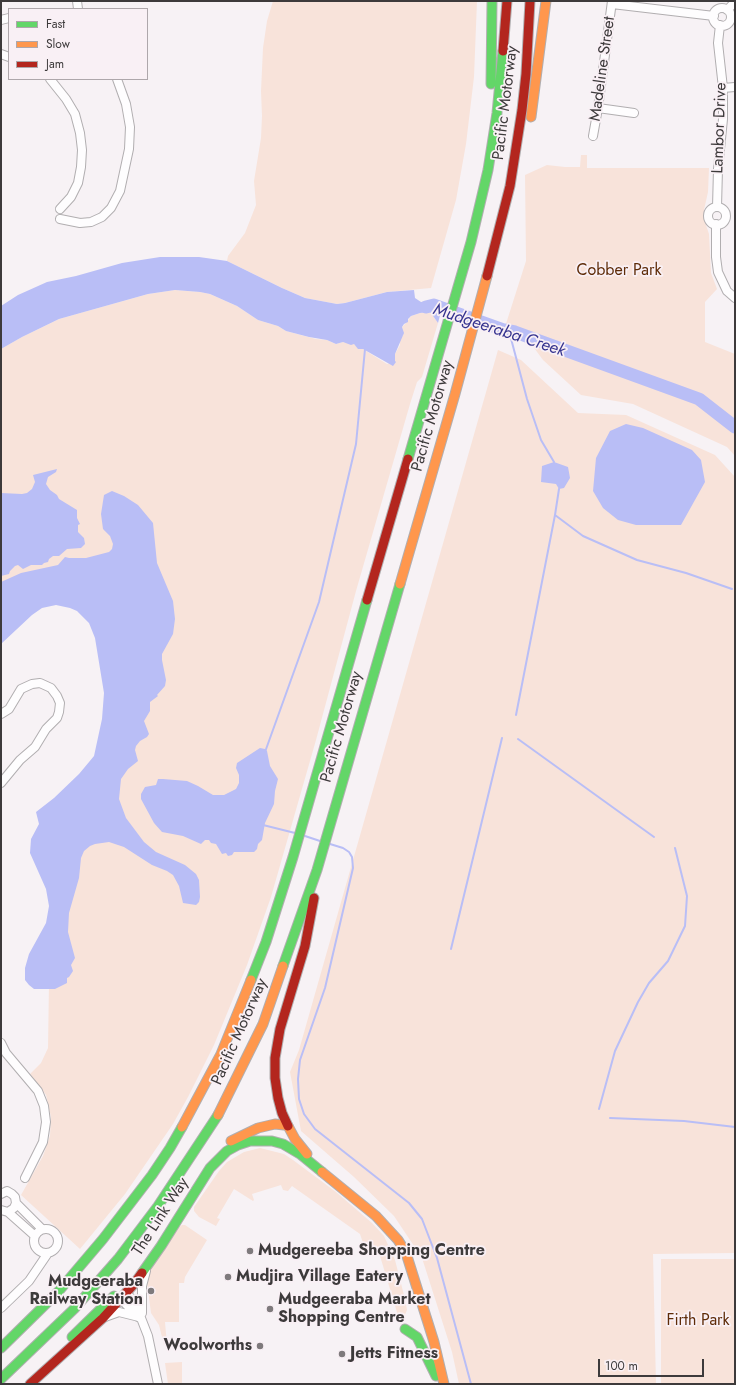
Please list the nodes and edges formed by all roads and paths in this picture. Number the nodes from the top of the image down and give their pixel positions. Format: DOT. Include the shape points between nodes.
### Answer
graph roads {
  1 [pos="492,1"];
  2 [pos="507,1"];
  3 [pos="530,1"];
  4 [pos="546,1"];
  5 [pos="612,2"];
  6 [pos="735,2"];
  7 [pos="727,10"];
  8 [pos="714,16"];
  9 [pos="720,26"];
  10 [pos="51,80"];
  11 [pos="117,80"];
  12 [pos="735,87"];
  13 [pos="723,88"];
  14 [pos="598,108"];
  15 [pos="497,113"];
  16 [pos="634,113"];
  17 [pos="593,136"];
  18 [pos="510,186"];
  19 [pos="717,207"];
  20 [pos="60,210"];
  21 [pos="726,216"];
  22 [pos="735,216"];
  23 [pos="60,219"];
  24 [pos="716,224"];
  25 [pos="735,298"];
  26 [pos="1,714"];
  27 [pos="1,783"];
  28 [pos="317,870"];
  29 [pos="1,1043"];
  30 [pos="288,1126"];
  31 [pos="317,1168"];
  32 [pos="25,1178"];
  33 [pos="1,1193"];
  34 [pos="16,1203"];
  35 [pos="5,1211"];
  36 [pos="180,1213"];
  37 [pos="42,1229"];
  38 [pos="35,1236"];
  39 [pos="40,1251"];
  40 [pos="48,1253"];
  41 [pos="150,1263"];
  42 [pos="38,1268"];
  43 [pos="121,1294"];
  44 [pos="1,1308"];
  45 [pos="140,1317"];
  46 [pos="103,1318"];
  47 [pos="425,1325"];
  48 [pos="405,1329"];
  49 [pos="1,1348"];
  50 [pos="154,1367"];
  51 [pos="1,1379"];
  52 [pos="437,1380"];
  53 [pos="22,1384"];
  54 [pos="30,1384"];
  55 [pos="154,1384"];
  56 [pos="158,1384"];
  57 [pos="444,1384"];
  1 -- 15 [label="main road" via="491,97"];
  2 -- 15 [label="main road, Pacific Motorway"];
  3 -- 18 [label="main road, Pacific Motorway" via="526,74"];
  4 -- 18 [label="main road" via="523,161"];
  5 -- 8 [label="street"];
  5 -- 14 [label="street, Madeline Street"];
  6 -- 7 [label="street, Lambor Drive"];
  7 -- 8 [label="street, Lambor Drive" via="720,9"];
  7 -- 9 [label="street, Lambor Drive" via="730,19 725,25"];
  8 -- 9 [label="street" via="715,22"];
  9 -- 13 [label="street, Lambor Drive" via="718,43"];
  10 -- 20 [label="street" via="75,114 82,150 78,183"];
  11 -- 23 [label="street" via="126,104 130,127 129,149 120,191 111,208 91,222 80,223"];
  12 -- 13 [label="street"];
  13 -- 19 [label="street, Lambor Drive"];
  14 -- 16 [label="street"];
  14 -- 17 [label="street, Madeline Street"];
  15 -- 49 [label="main road, Pacific Motorway" via="488,170 457,294 293,857 266,942 239,1012 200,1096 152,1175 58,1292"];
  18 -- 28 [label="main road, Pacific Motorway" via="455,394"];
  19 -- 21 [label="street" via="722,209"];
  19 -- 24 [label="street, Lambor Drive" via="712,209 708,216 710,221"];
  21 -- 22 [label="street"];
  21 -- 24 [label="street" via="722,222"];
  24 -- 25 [label="street, Lambor Drive" via="718,272 727,290"];
  26 -- 27 [label="street" via="9,709 21,689 32,684 51,688 60,703 57,718 33,749"];
  28 -- 30 [label="main road, The Link Way" via="310,924 280,1029 275,1058 276,1091"];
  28 -- 51 [label="main road, Pacific Motorway" via="263,1024 222,1108 174,1184 118,1259 74,1309"];
  29 -- 32 [label="street" via="6,1053 38,1091 44,1106 46,1122 43,1142"];
  30 -- 31 [label="main road, The Link Way"];
  30 -- 36 [label="main road" via="278,1124 258,1128 226,1144 208,1163"];
  31 -- 36 [label="main road, The Link Way" via="279,1142 261,1140 242,1143 227,1151 210,1168"];
  31 -- 47 [label="main road, The Link Way" via="358,1200 398,1240 406,1253"];
  33 -- 34 [label="street" via="7,1191 12,1194"];
  34 -- 35 [label="street" via="14,1208"];
  34 -- 37 [label="street"];
  35 -- 38 [label="street"];
  36 -- 41 [label="main road, The Link Way"];
  36 -- 43 [label="main road" via="144,1259"];
  37 -- 38 [label="street"];
  37 -- 40 [label="street" via="52,1230 58,1237 57,1248"];
  38 -- 39 [label="street" via="35,1244"];
  39 -- 40 [label="street"];
  39 -- 42 [label="street"];
  40 -- 42 [label="street"];
  41 -- 43 [label="main road, The Link Way"];
  41 -- 45 [label="street" via="143,1284"];
  42 -- 44 [label="street" via="29,1281"];
  43 -- 45 [label="street" via="138,1307"];
  43 -- 46 [label="main road, The Link Way"];
  43 -- 53 [label="main road" via="105,1305"];
  45 -- 46 [label="street" via="118,1312"];
  45 -- 50 [label="street" via="148,1336"];
  46 -- 54 [label="main road, The Link Way"];
  47 -- 52 [label="main road, The Link Way"];
  47 -- 57 [label="main road, The Link Way"];
  48 -- 52 [label="main road" via="417,1337"];
  50 -- 55 [label="street"];
  50 -- 56 [label="street"];
}
